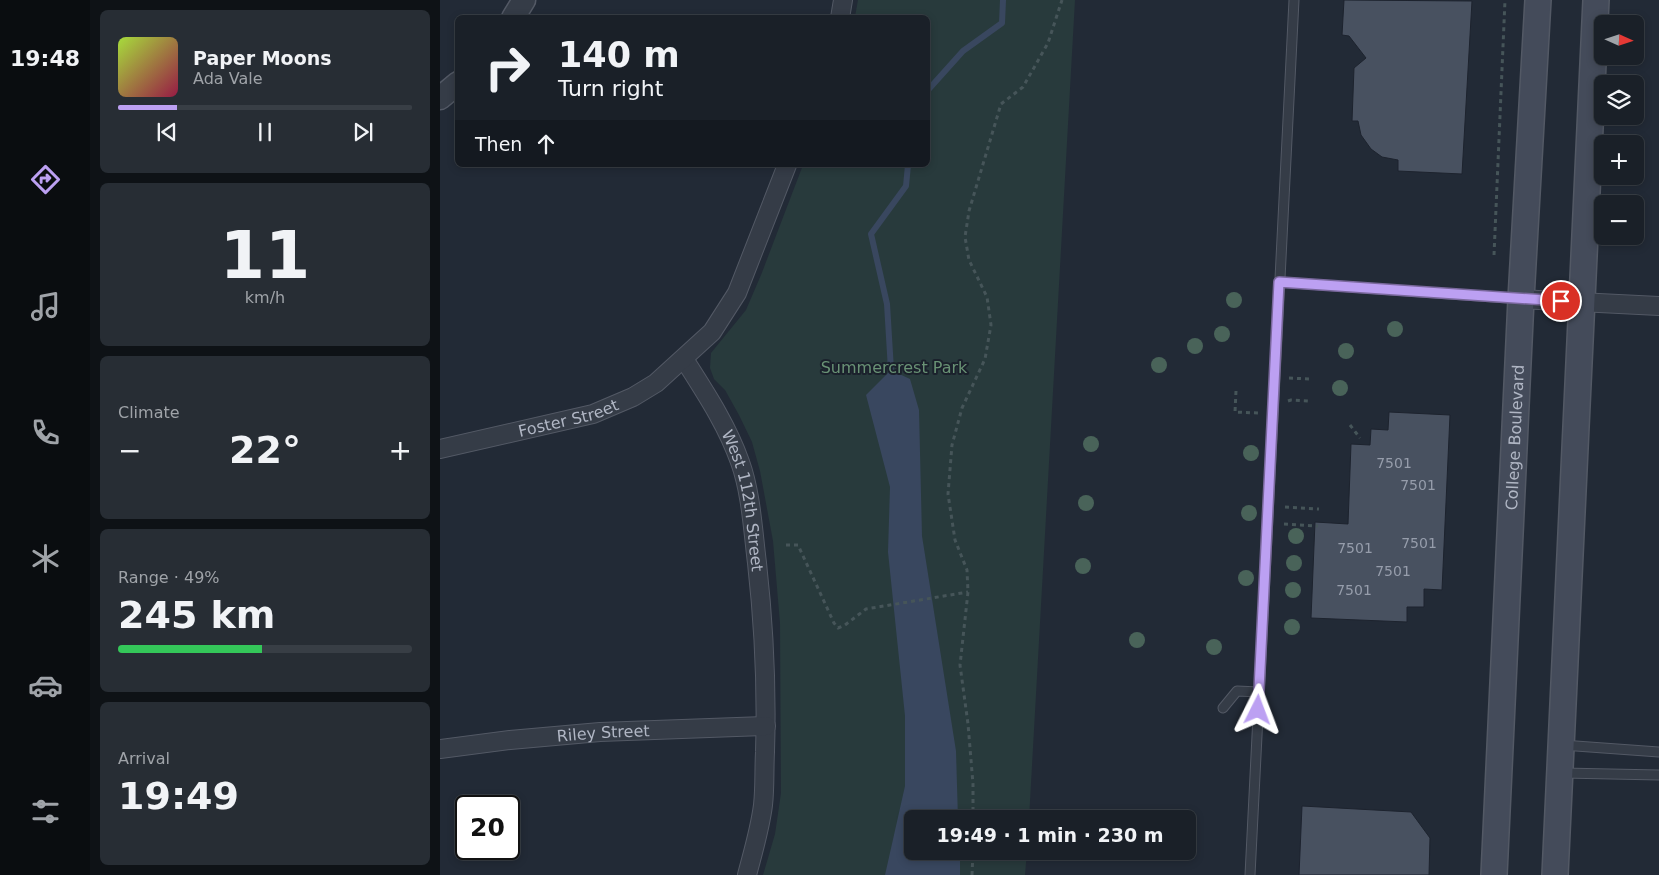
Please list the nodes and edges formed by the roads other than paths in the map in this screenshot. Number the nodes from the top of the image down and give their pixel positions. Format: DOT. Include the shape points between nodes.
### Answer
graph roads {
  1 [pos="524,0"];
  2 [pos="843,0"];
  3 [pos="1294,0"];
  4 [pos="1538,0"];
  5 [pos="1596,0"];
  6 [pos="515,15"];
  7 [pos="840,15"];
  8 [pos="455,86"];
  9 [pos="440,98"];
  10 [pos="786,167"];
  11 [pos="1279,282"];
  12 [pos="1522,299"];
  13 [pos="1581,302"];
  14 [pos="1659,306"];
  15 [pos="684,359"];
  16 [pos="440,450"];
  17 [pos="1259,692"];
  18 [pos="1223,708"];
  19 [pos="766,726"];
  20 [pos="1561,744"];
  21 [pos="440,749"];
  22 [pos="1659,752"];
  23 [pos="1560,773"];
  24 [pos="1659,776"];
  25 [pos="747,875"];
  26 [pos="1250,875"];
  27 [pos="1494,875"];
  28 [pos="1555,875"];
  1 -- 6 [label="street"];
  2 -- 7 [label="street"];
  3 -- 11 [label="lane"];
  4 -- 12 [label="main road, College Boulevard"];
  5 -- 13 [label="main road"];
  8 -- 9 [label="street"];
  10 -- 15 [label="street" via="737,293 712,332"];
  11 -- 12 [label="lane"];
  11 -- 17 [label="lane"];
  12 -- 13 [label="street"];
  12 -- 27 [label="main road, College Boulevard"];
  13 -- 14 [label="street"];
  13 -- 20 [label="main road"];
  15 -- 16 [label="street, Foster Street" via="656,383 633,397 593,414"];
  15 -- 19 [label="street, West 112th Street" via="724,425 741,464 749,501 762,610"];
  17 -- 18 [label="lane" via="1237,691"];
  17 -- 26 [label="lane"];
  19 -- 21 [label="street, Riley Street" via="600,732"];
  19 -- 25 [label="street, West 112th Street" via="763,804"];
  20 -- 22 [label="lane"];
  20 -- 23 [label="main road"];
  23 -- 24 [label="lane"];
  23 -- 28 [label="main road"];
}
